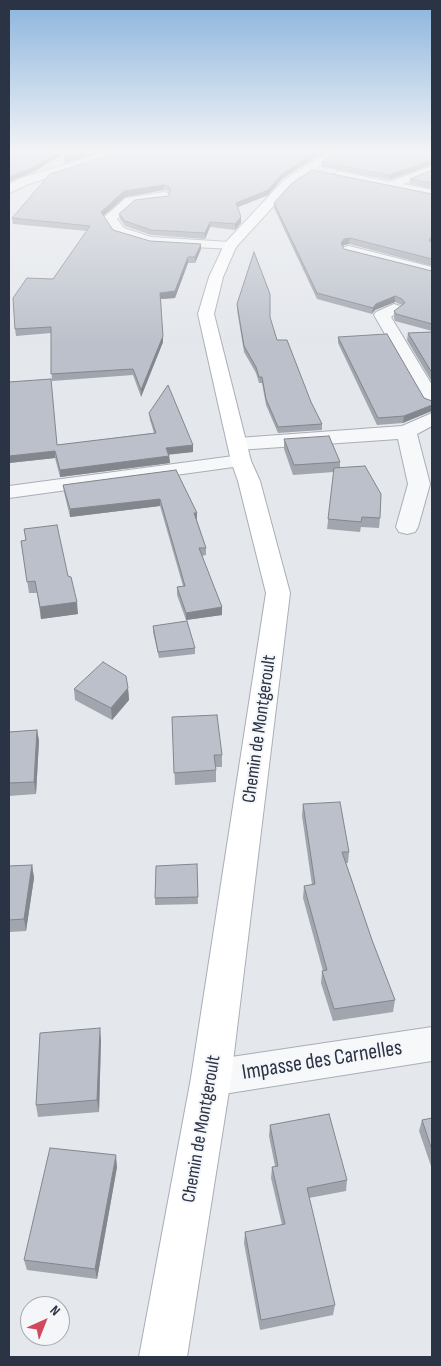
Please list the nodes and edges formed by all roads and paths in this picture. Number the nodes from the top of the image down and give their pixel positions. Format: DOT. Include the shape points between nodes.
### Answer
graph roads {
  1 [pos="111,217"];
  2 [pos="257,217"];
  3 [pos="230,246"];
  4 [pos="349,250"];
  5 [pos="432,271"];
  6 [pos="394,309"];
  7 [pos="432,400"];
  8 [pos="432,419"];
  9 [pos="406,432"];
  10 [pos="240,452"];
  11 [pos="9,492"];
  12 [pos="407,527"];
  13 [pos="432,1044"];
  14 [pos="211,1078"];
  15 [pos="163,1357"];
  1 -- 3 [label="street" via="119,231 150,241"];
  2 -- 3 [label="street, Chemin de Montgeroult"];
  3 -- 10 [label="street, Chemin de Montgeroult" via="216,278 206,314"];
  4 -- 5 [label="street"];
  6 -- 7 [label="street" via="382,315"];
  8 -- 9 [label="street"];
  9 -- 10 [label="street"];
  9 -- 12 [label="street" via="420,484"];
  10 -- 11 [label="street"];
  10 -- 14 [label="street, Chemin de Montgeroult" via="278,594"];
  13 -- 14 [label="street, Impasse des Carnelles"];
  14 -- 15 [label="street, Chemin de Montgeroult"];
}
